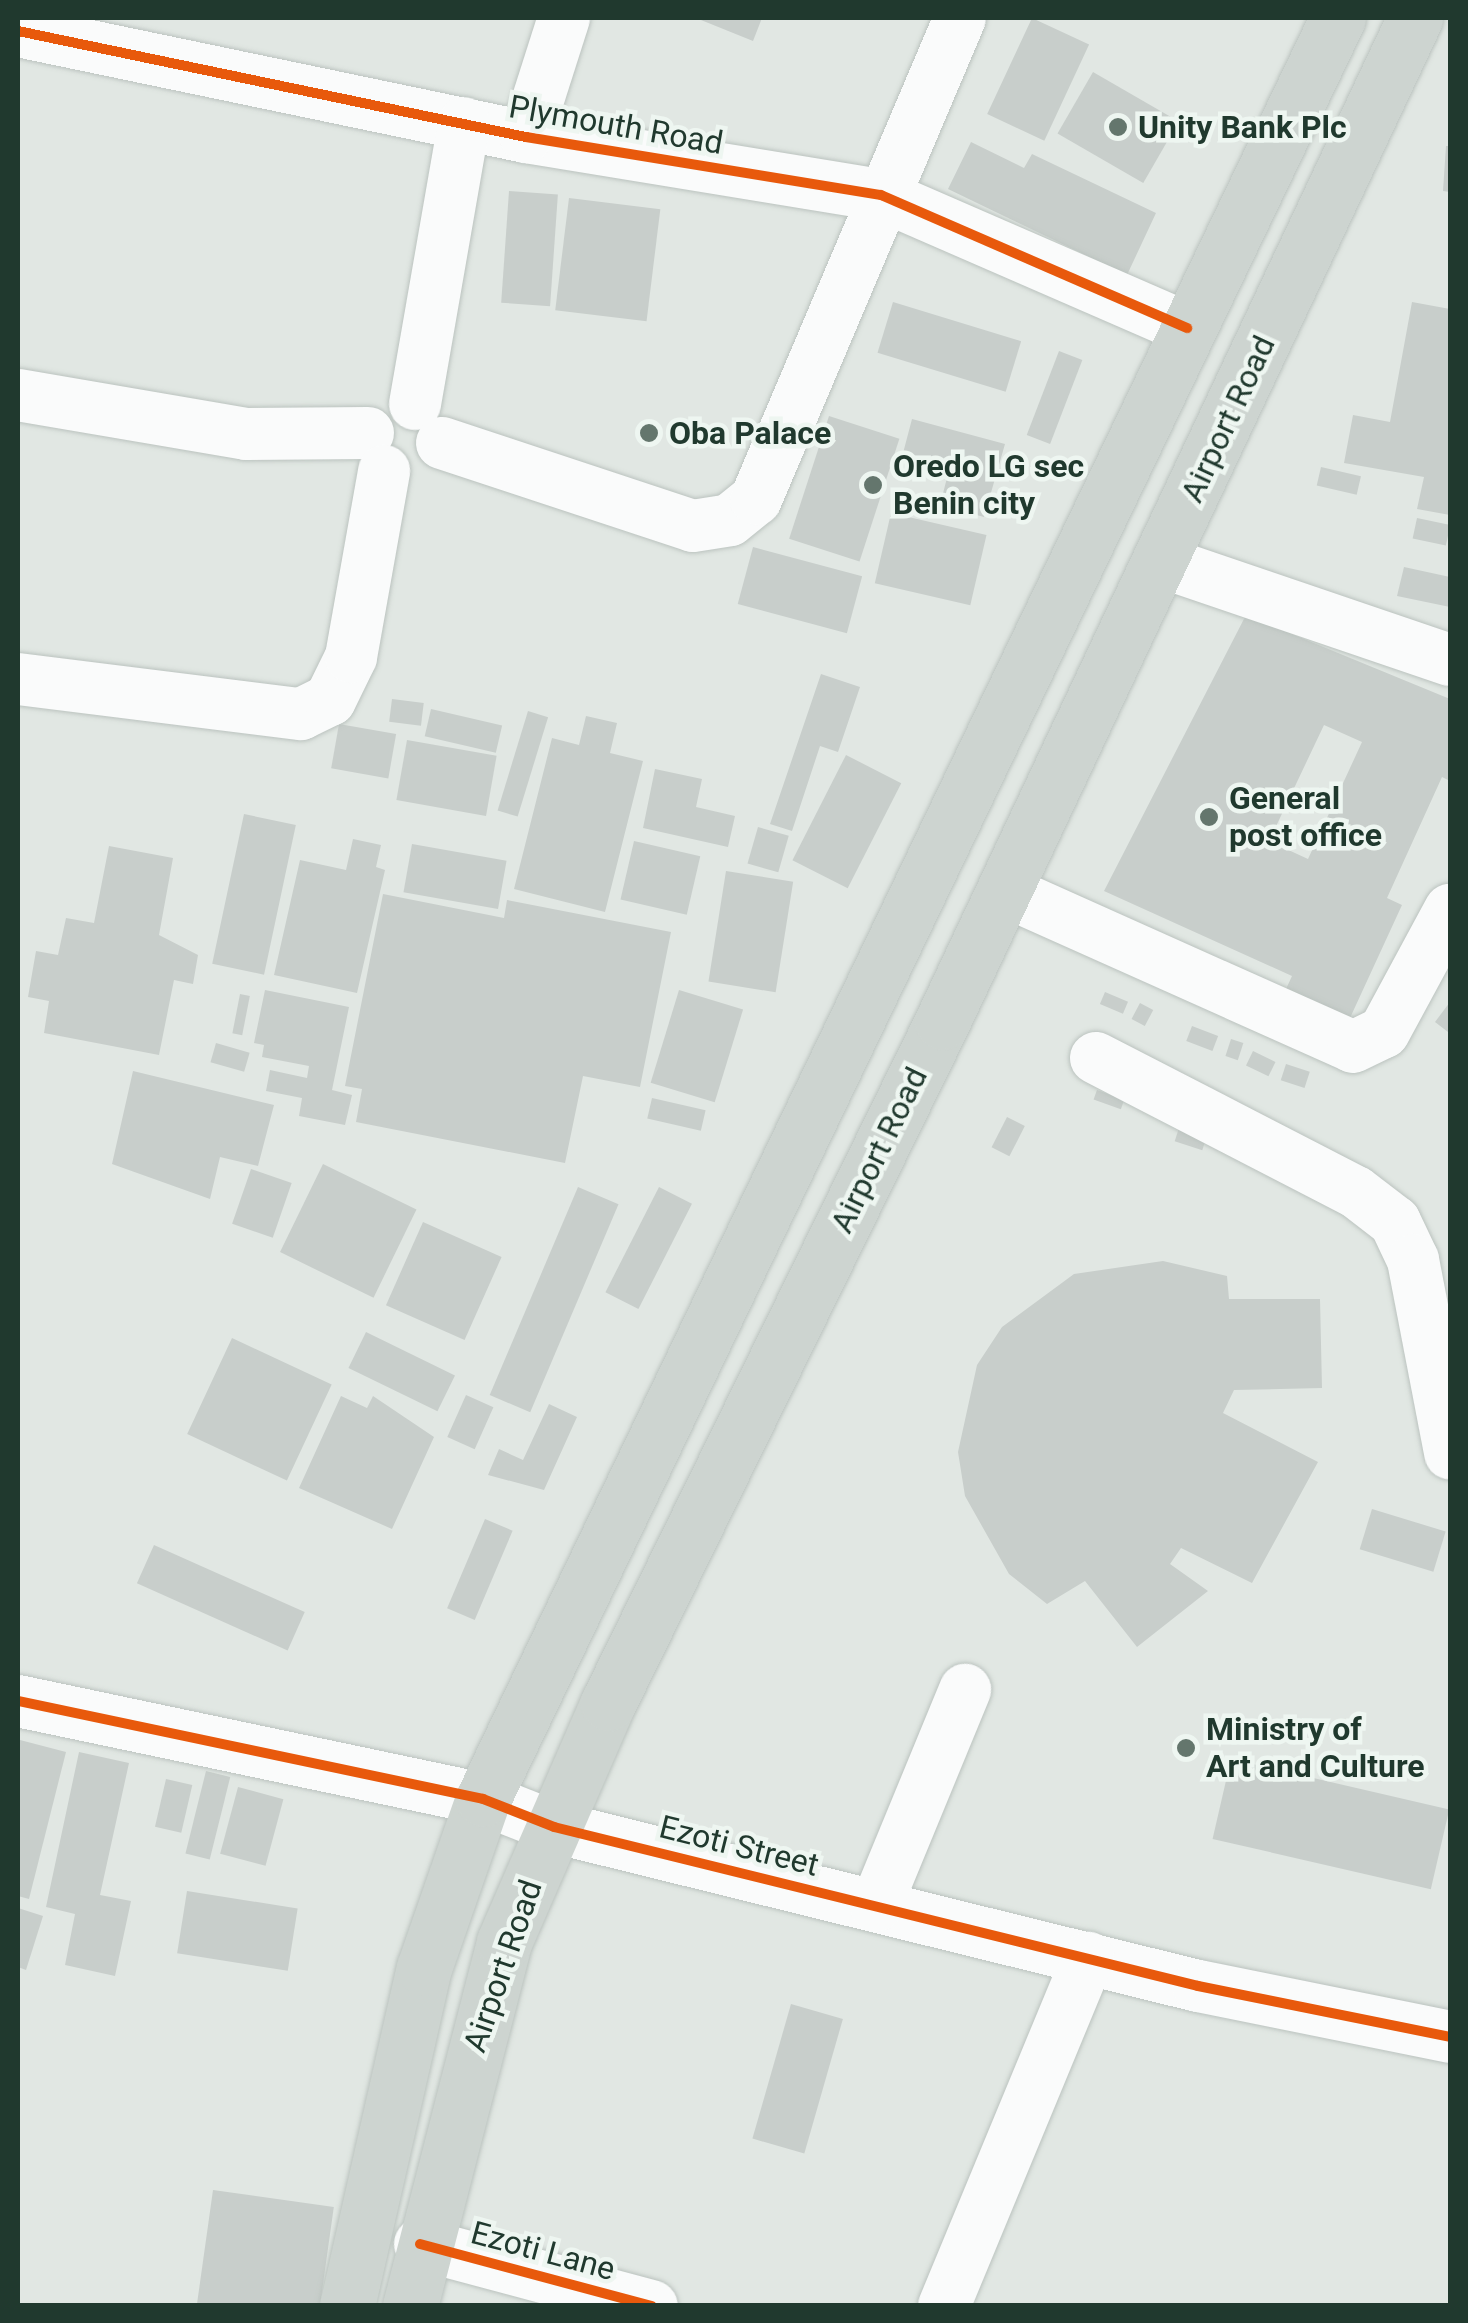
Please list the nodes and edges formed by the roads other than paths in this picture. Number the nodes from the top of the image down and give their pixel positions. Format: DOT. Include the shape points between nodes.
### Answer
graph roads {
  1 [pos="564,18"];
  2 [pos="960,18"];
  3 [pos="1338,18"];
  4 [pos="1414,18"];
  5 [pos="18,30"];
  6 [pos="464,123"];
  7 [pos="526,138"];
  8 [pos="881,194"];
  9 [pos="1186,328"];
  10 [pos="18,395"];
  11 [pos="429,423"];
  12 [pos="376,452"];
  13 [pos="1162,562"];
  14 [pos="1450,660"];
  15 [pos="18,679"];
  16 [pos="1005,890"];
  17 [pos="1450,910"];
  18 [pos="1096,1058"];
  19 [pos="1450,1453"];
  20 [pos="966,1690"];
  21 [pos="18,1700"];
  22 [pos="483,1799"];
  23 [pos="554,1827"];
  24 [pos="876,1906"];
  25 [pos="1088,1958"];
  26 [pos="1450,2038"];
  27 [pos="420,2244"];
  28 [pos="347,2306"];
  29 [pos="410,2306"];
  30 [pos="652,2306"];
  31 [pos="944,2306"];
  1 -- 7 [label="street"];
  2 -- 8 [label="street"];
  3 -- 9 [label="main road, Airport Road"];
  4 -- 13 [label="main road, Airport Road"];
  5 -- 6 [label="street, Plymouth Road"];
  6 -- 7 [label="street, Plymouth Road"];
  6 -- 11 [label="street"];
  7 -- 8 [label="street, Plymouth Road"];
  8 -- 9 [label="street, Plymouth Road"];
  8 -- 11 [label="street" via="775,464 756,499 730,520 693,526"];
  9 -- 22 [label="main road, Airport Road"];
  10 -- 12 [label="street"];
  11 -- 12 [label="street" via="377,414"];
  12 -- 15 [label="street" via="351,657 330,700 301,714"];
  13 -- 14 [label="street"];
  13 -- 16 [label="main road, Airport Road"];
  16 -- 17 [label="street" via="1353,1047 1384,1032"];
  16 -- 23 [label="main road, Airport Road"];
  18 -- 19 [label="street" via="1356,1192 1395,1222 1413,1260"];
  20 -- 24 [label="street"];
  21 -- 22 [label="street, Ezoti Street"];
  22 -- 23 [label="street, Ezoti Street"];
  22 -- 28 [label="main road, Airport Road" via="424,1968"];
  23 -- 24 [label="street, Ezoti Street"];
  23 -- 27 [label="main road, Airport Road" via="504,1942"];
  24 -- 25 [label="street, Ezoti Street"];
  25 -- 26 [label="street, Ezoti Street"];
  25 -- 31 [label="street"];
  27 -- 29 [label="main road, Airport Road"];
  27 -- 30 [label="street, Ezoti Lane"];
}
